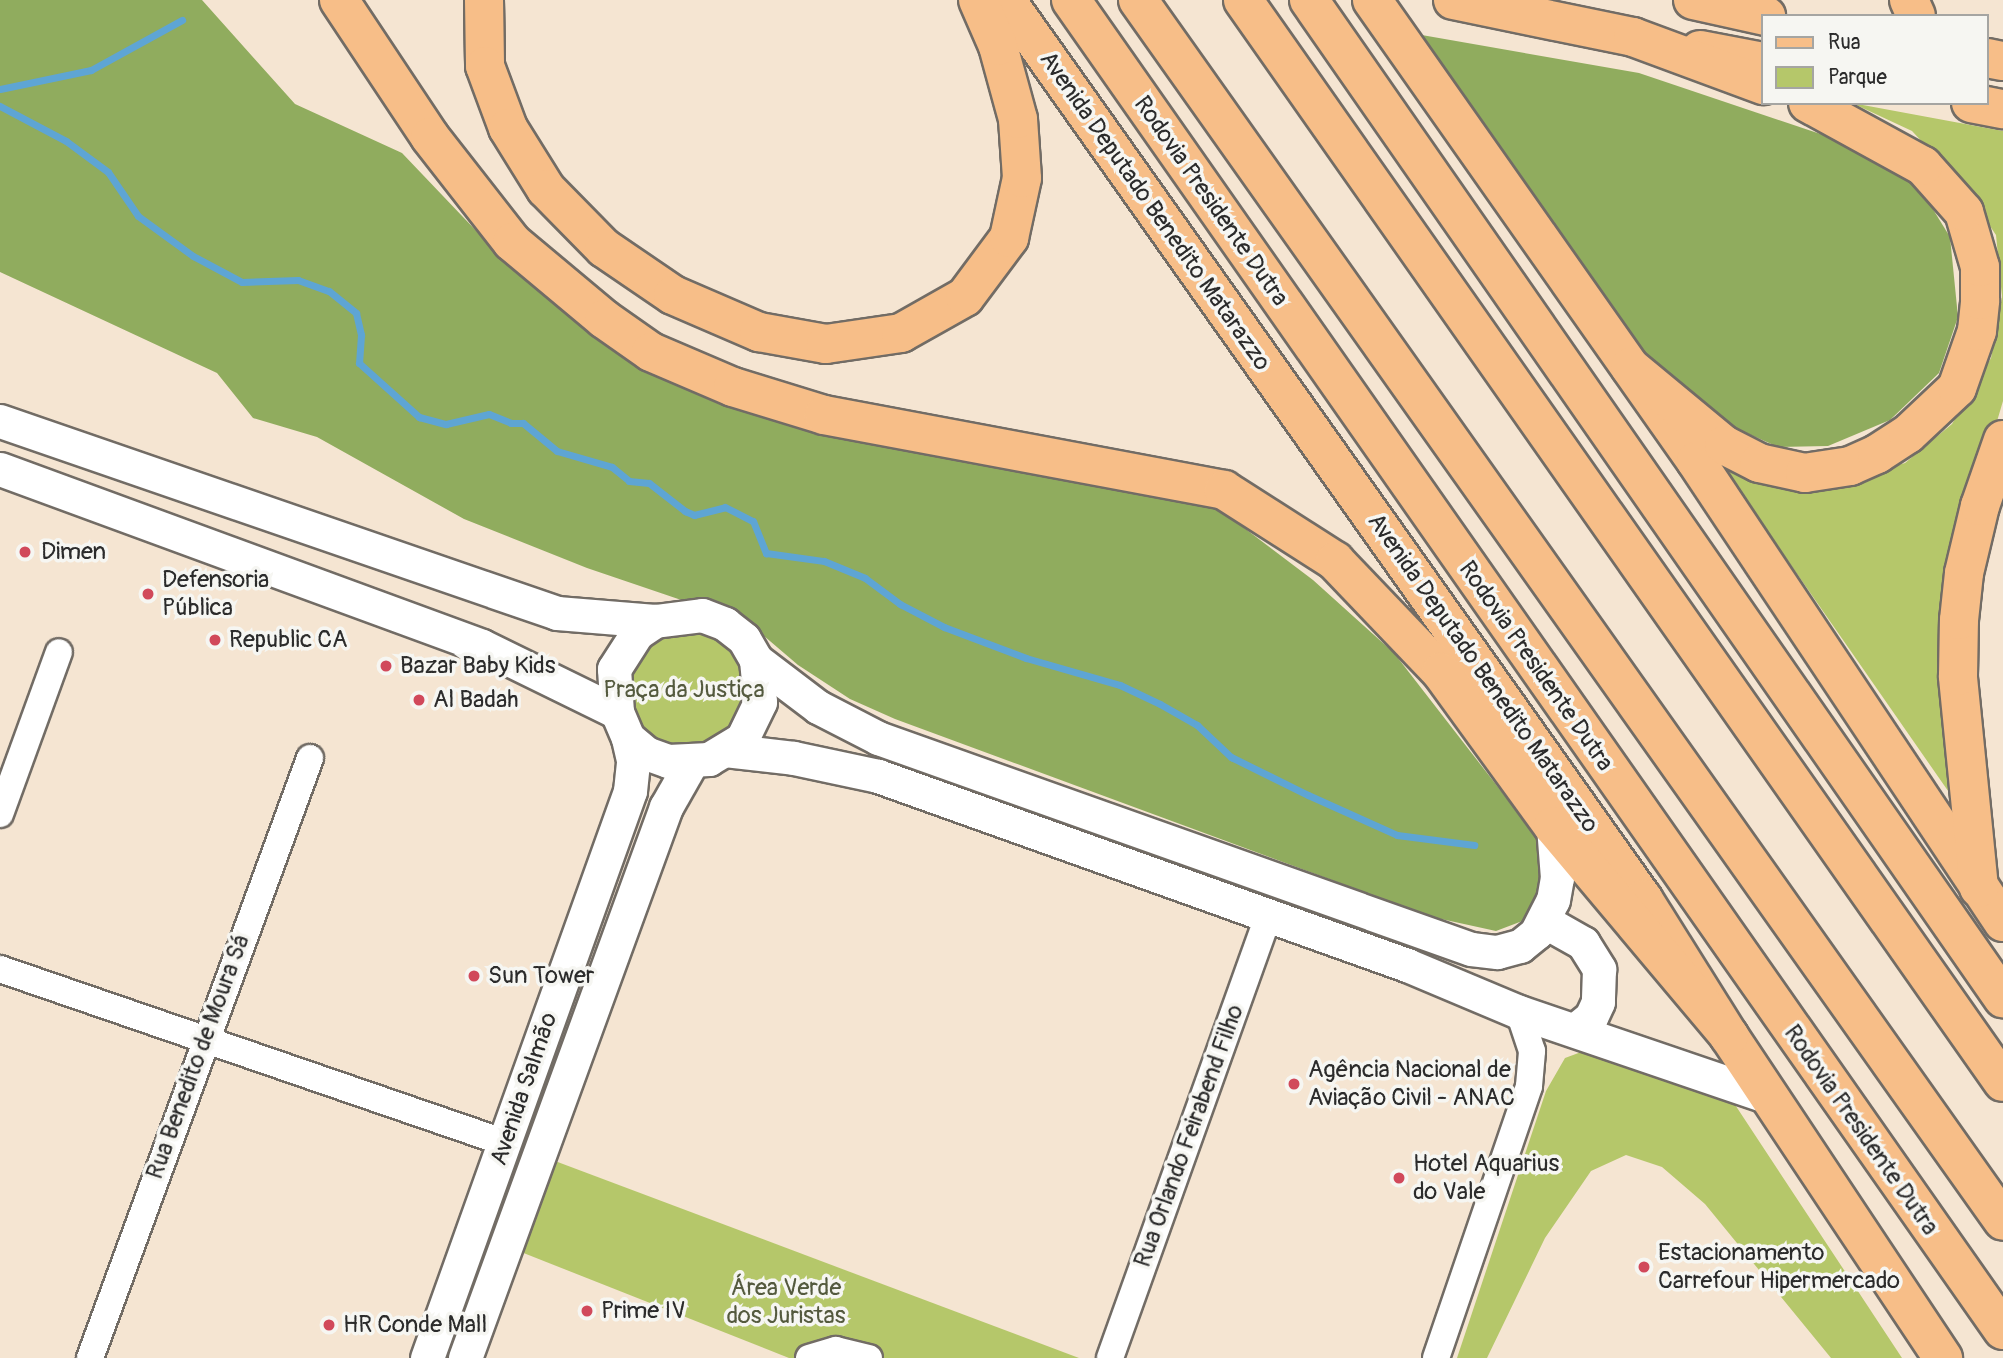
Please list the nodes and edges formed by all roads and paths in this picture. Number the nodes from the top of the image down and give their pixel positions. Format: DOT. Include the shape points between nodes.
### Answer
graph roads {
  1 [pos="339,0"];
  2 [pos="484,0"];
  3 [pos="978,0"];
  4 [pos="1006,0"];
  5 [pos="1071,0"];
  6 [pos="1138,0"];
  7 [pos="1243,0"];
  8 [pos="1310,0"];
  9 [pos="1372,0"];
  10 [pos="1453,0"];
  11 [pos="1693,0"];
  12 [pos="1762,15"];
  13 [pos="1633,37"];
  14 [pos="1762,62"];
  15 [pos="1762,85"];
  16 [pos="1812,105"];
  17 [pos="1980,105"];
  18 [pos="2003,110"];
  19 [pos="1630,368"];
  20 [pos="0,421"];
  21 [pos="2003,440"];
  22 [pos="0,470"];
  23 [pos="655,621"];
  24 [pos="59,652"];
  25 [pos="756,660"];
  26 [pos="623,725"];
  27 [pos="725,750"];
  28 [pos="310,758"];
  29 [pos="691,763"];
  30 [pos="0,814"];
  31 [pos="1553,826"];
  32 [pos="1979,890"];
  33 [pos="1269,915"];
  34 [pos="1544,921"];
  35 [pos="2003,922"];
  36 [pos="0,969"];
  37 [pos="2003,998"];
  38 [pos="1519,1012"];
  39 [pos="1575,1030"];
  40 [pos="1728,1036"];
  41 [pos="203,1041"];
  42 [pos="2003,1082"];
  43 [pos="1769,1097"];
  44 [pos="506,1143"];
  45 [pos="480,1216"];
  46 [pos="2003,1222"];
  47 [pos="506,1246"];
  48 [pos="1977,1296"];
  49 [pos="2003,1330"];
  50 [pos="2003,1336"];
  51 [pos="811,1357"];
  52 [pos="90,1358"];
  53 [pos="427,1358"];
  54 [pos="465,1358"];
  55 [pos="869,1358"];
  56 [pos="1110,1358"];
  57 [pos="1436,1358"];
  58 [pos="1943,1358"];
  1 -- 31 [label="main road" via="430,137 512,242 651,352 733,387 824,415 1224,490 1335,561 1441,672"];
  2 -- 3 [label="main road" via="485,66 508,128 547,188 604,248 673,295 759,332 826,344 901,333 965,297 1009,238 1022,178 1018,119 998,46"];
  4 -- 40 [label="main road, Avenida Deputado Benedito Matarazzo" via="1643,899"];
  5 -- 48 [label="main road, Rodovia Presidente Dutra"];
  6 -- 46 [label="main road"];
  7 -- 42 [label="main road"];
  8 -- 37 [label="main road"];
  9 -- 19 [label="main road"];
  10 -- 13 [label="main road"];
  11 -- 12 [label="main road"];
  13 -- 14 [label="main road"];
  13 -- 15 [label="main road"];
  16 -- 19 [label="main road" via="1923,166 1964,212 1980,267 1980,300 1977,331 1957,388 1908,434 1877,454 1850,466 1805,473 1759,463 1724,444"];
  17 -- 18 [label="main road"];
  19 -- 32 [label="main road"];
  20 -- 23 [label="street" via="558,613"];
  21 -- 32 [label="main road" via="1967,560 1959,620 1958,676"];
  22 -- 26 [label="street" via="482,646"];
  23 -- 25 [label="street" via="702,615 725,624 744,639"];
  23 -- 26 [label="street" via="637,633 614,669"];
  24 -- 30 [label="street"];
  25 -- 27 [label="street" via="761,702 742,738"];
  25 -- 34 [label="street" via="818,707 878,738 1424,935 1497,952 1520,946"];
  26 -- 29 [label="street" via="646,753"];
  26 -- 44 [label="street, Avenida Salmão" via="633,760 630,791"];
  27 -- 29 [label="street"];
  27 -- 33 [label="street" via="794,758 878,776"];
  28 -- 41 [label="street, Rua Benedito de Moura Sá"];
  29 -- 47 [label="street, Avenida Salmão" via="666,807"];
  31 -- 34 [label="street" via="1557,878"];
  31 -- 40 [label="main road"];
  32 -- 35 [label="main road"];
  33 -- 38 [label="street"];
  33 -- 56 [label="street, Rua Orlando Feirabend Filho"];
  34 -- 39 [label="street" via="1583,943 1599,969 1598,1002 1591,1017"];
  36 -- 41 [label="street"];
  38 -- 39 [label="street"];
  38 -- 57 [label="street" via="1532,1051 1529,1086"];
  39 -- 43 [label="street"];
  40 -- 43 [label="main road, Avenida Deputado Benedito Matarazzo"];
  41 -- 44 [label="street"];
  41 -- 52 [label="street, Rua Benedito de Moura Sá"];
  43 -- 58 [label="main road, Avenida Deputado Benedito Matarazzo"];
  44 -- 45 [label="street, Avenida Salmão"];
  45 -- 47 [label="street"];
  45 -- 53 [label="street, Avenida Salmão"];
  47 -- 54 [label="street, Avenida Salmão"];
  48 -- 49 [label="main road, Rodovia Presidente Dutra"];
  48 -- 50 [label="main road"];
  51 -- 55 [label="street" via="836,1350"];
}
